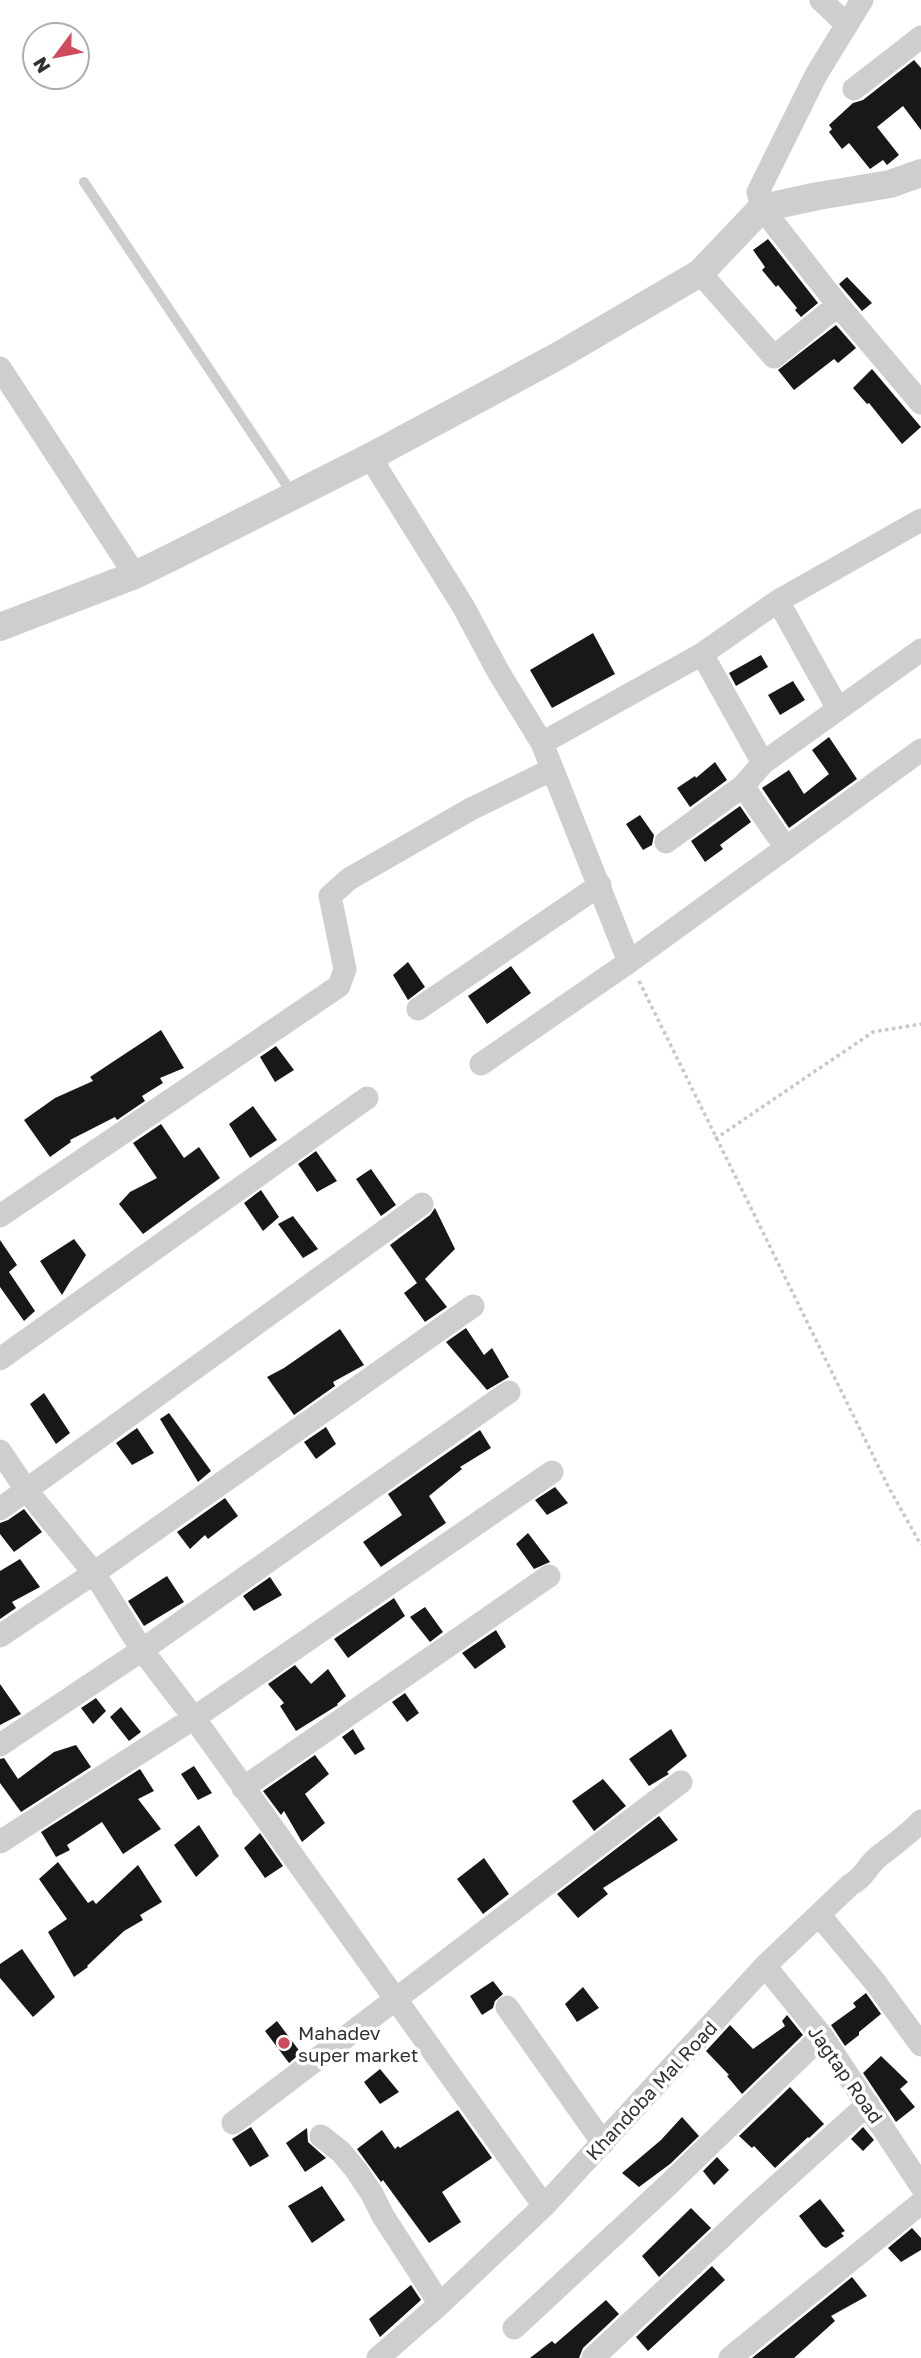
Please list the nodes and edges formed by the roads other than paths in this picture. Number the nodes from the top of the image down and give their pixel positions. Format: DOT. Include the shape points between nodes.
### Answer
graph roads {
  1 [pos="821,0"];
  2 [pos="862,0"];
  3 [pos="846,25"];
  4 [pos="921,37"];
  5 [pos="854,89"];
  6 [pos="921,173"];
  7 [pos="84,182"];
  8 [pos="762,208"];
  9 [pos="700,272"];
  10 [pos="838,305"];
  11 [pos="0,368"];
  12 [pos="921,403"];
  13 [pos="370,457"];
  14 [pos="293,496"];
  15 [pos="921,520"];
  16 [pos="135,575"];
  17 [pos="778,601"];
  18 [pos="0,627"];
  19 [pos="921,650"];
  20 [pos="702,654"];
  21 [pos="838,709"];
  22 [pos="542,743"];
  23 [pos="921,750"];
  24 [pos="763,763"];
  25 [pos="551,770"];
  26 [pos="743,786"];
  27 [pos="666,842"];
  28 [pos="786,848"];
  29 [pos="600,885"];
  30 [pos="629,962"];
  31 [pos="418,1009"];
  32 [pos="481,1064"];
  33 [pos="367,1098"];
  34 [pos="422,1203"];
  35 [pos="0,1216"];
  36 [pos="473,1306"];
  37 [pos="0,1359"];
  38 [pos="509,1392"];
  39 [pos="0,1451"];
  40 [pos="552,1472"];
  41 [pos="27,1491"];
  42 [pos="0,1509"];
  43 [pos="94,1573"];
  44 [pos="549,1576"];
  45 [pos="0,1636"];
  46 [pos="142,1650"];
  47 [pos="194,1718"];
  48 [pos="0,1745"];
  49 [pos="681,1782"];
  50 [pos="243,1787"];
  51 [pos="921,1821"];
  52 [pos="0,1842"];
  53 [pos="819,1915"];
  54 [pos="765,1966"];
  55 [pos="396,2000"];
  56 [pos="507,2007"];
  57 [pos="822,2036"];
  58 [pos="921,2045"];
  59 [pos="868,2105"];
  60 [pos="233,2123"];
  61 [pos="321,2136"];
  62 [pos="603,2143"];
  63 [pos="921,2186"];
  64 [pos="921,2203"];
  65 [pos="544,2206"];
  66 [pos="440,2304"];
  67 [pos="514,2328"];
  68 [pos="378,2358"];
  69 [pos="593,2358"];
  70 [pos="730,2358"];
  1 -- 3 [label="street"];
  2 -- 3 [label="street"];
  3 -- 8 [label="street" via="759,186"];
  4 -- 5 [label="street"];
  6 -- 8 [label="street" via="890,184"];
  7 -- 14 [label="lane"];
  8 -- 9 [label="street"];
  8 -- 10 [label="street"];
  9 -- 10 [label="street" via="774,357"];
  9 -- 13 [label="street" via="558,356"];
  10 -- 12 [label="street"];
  11 -- 16 [label="street"];
  13 -- 14 [label="street"];
  13 -- 22 [label="street"];
  14 -- 16 [label="street"];
  15 -- 17 [label="street"];
  16 -- 18 [label="street"];
  17 -- 20 [label="street"];
  17 -- 21 [label="street"];
  19 -- 21 [label="street"];
  20 -- 22 [label="street"];
  20 -- 24 [label="street"];
  21 -- 24 [label="street"];
  22 -- 25 [label="street"];
  23 -- 28 [label="street"];
  24 -- 26 [label="street"];
  25 -- 29 [label="street"];
  25 -- 35 [label="street" via="471,809 349,879 330,896 345,969 338,986"];
  26 -- 27 [label="street"];
  26 -- 28 [label="street"];
  28 -- 30 [label="street"];
  29 -- 30 [label="street"];
  29 -- 31 [label="street"];
  30 -- 32 [label="street"];
  33 -- 37 [label="street"];
  34 -- 41 [label="street"];
  36 -- 43 [label="street"];
  38 -- 46 [label="street"];
  39 -- 41 [label="street"];
  40 -- 47 [label="street"];
  41 -- 42 [label="street"];
  41 -- 43 [label="street"];
  43 -- 45 [label="street"];
  43 -- 46 [label="street"];
  44 -- 50 [label="street"];
  46 -- 47 [label="street"];
  46 -- 48 [label="street"];
  47 -- 50 [label="street"];
  47 -- 52 [label="street"];
  49 -- 55 [label="street"];
  50 -- 55 [label="street"];
  51 -- 53 [label="street, Khandoba Mal Road"];
  53 -- 54 [label="street, Khandoba Mal Road"];
  53 -- 58 [label="street"];
  54 -- 57 [label="street, Jagtap Road"];
  54 -- 62 [label="street, Khandoba Mal Road"];
  55 -- 60 [label="street"];
  55 -- 65 [label="street"];
  56 -- 62 [label="street"];
  57 -- 59 [label="street, Jagtap Road"];
  57 -- 67 [label="street"];
  59 -- 63 [label="street, Jagtap Road"];
  59 -- 69 [label="street"];
  61 -- 66 [label="street" via="356,2170"];
  62 -- 65 [label="street, Khandoba Mal Road"];
  64 -- 70 [label="street"];
  65 -- 66 [label="street, Khandoba Mal Road"];
  66 -- 68 [label="street, Khandoba Mal Road"];
}
